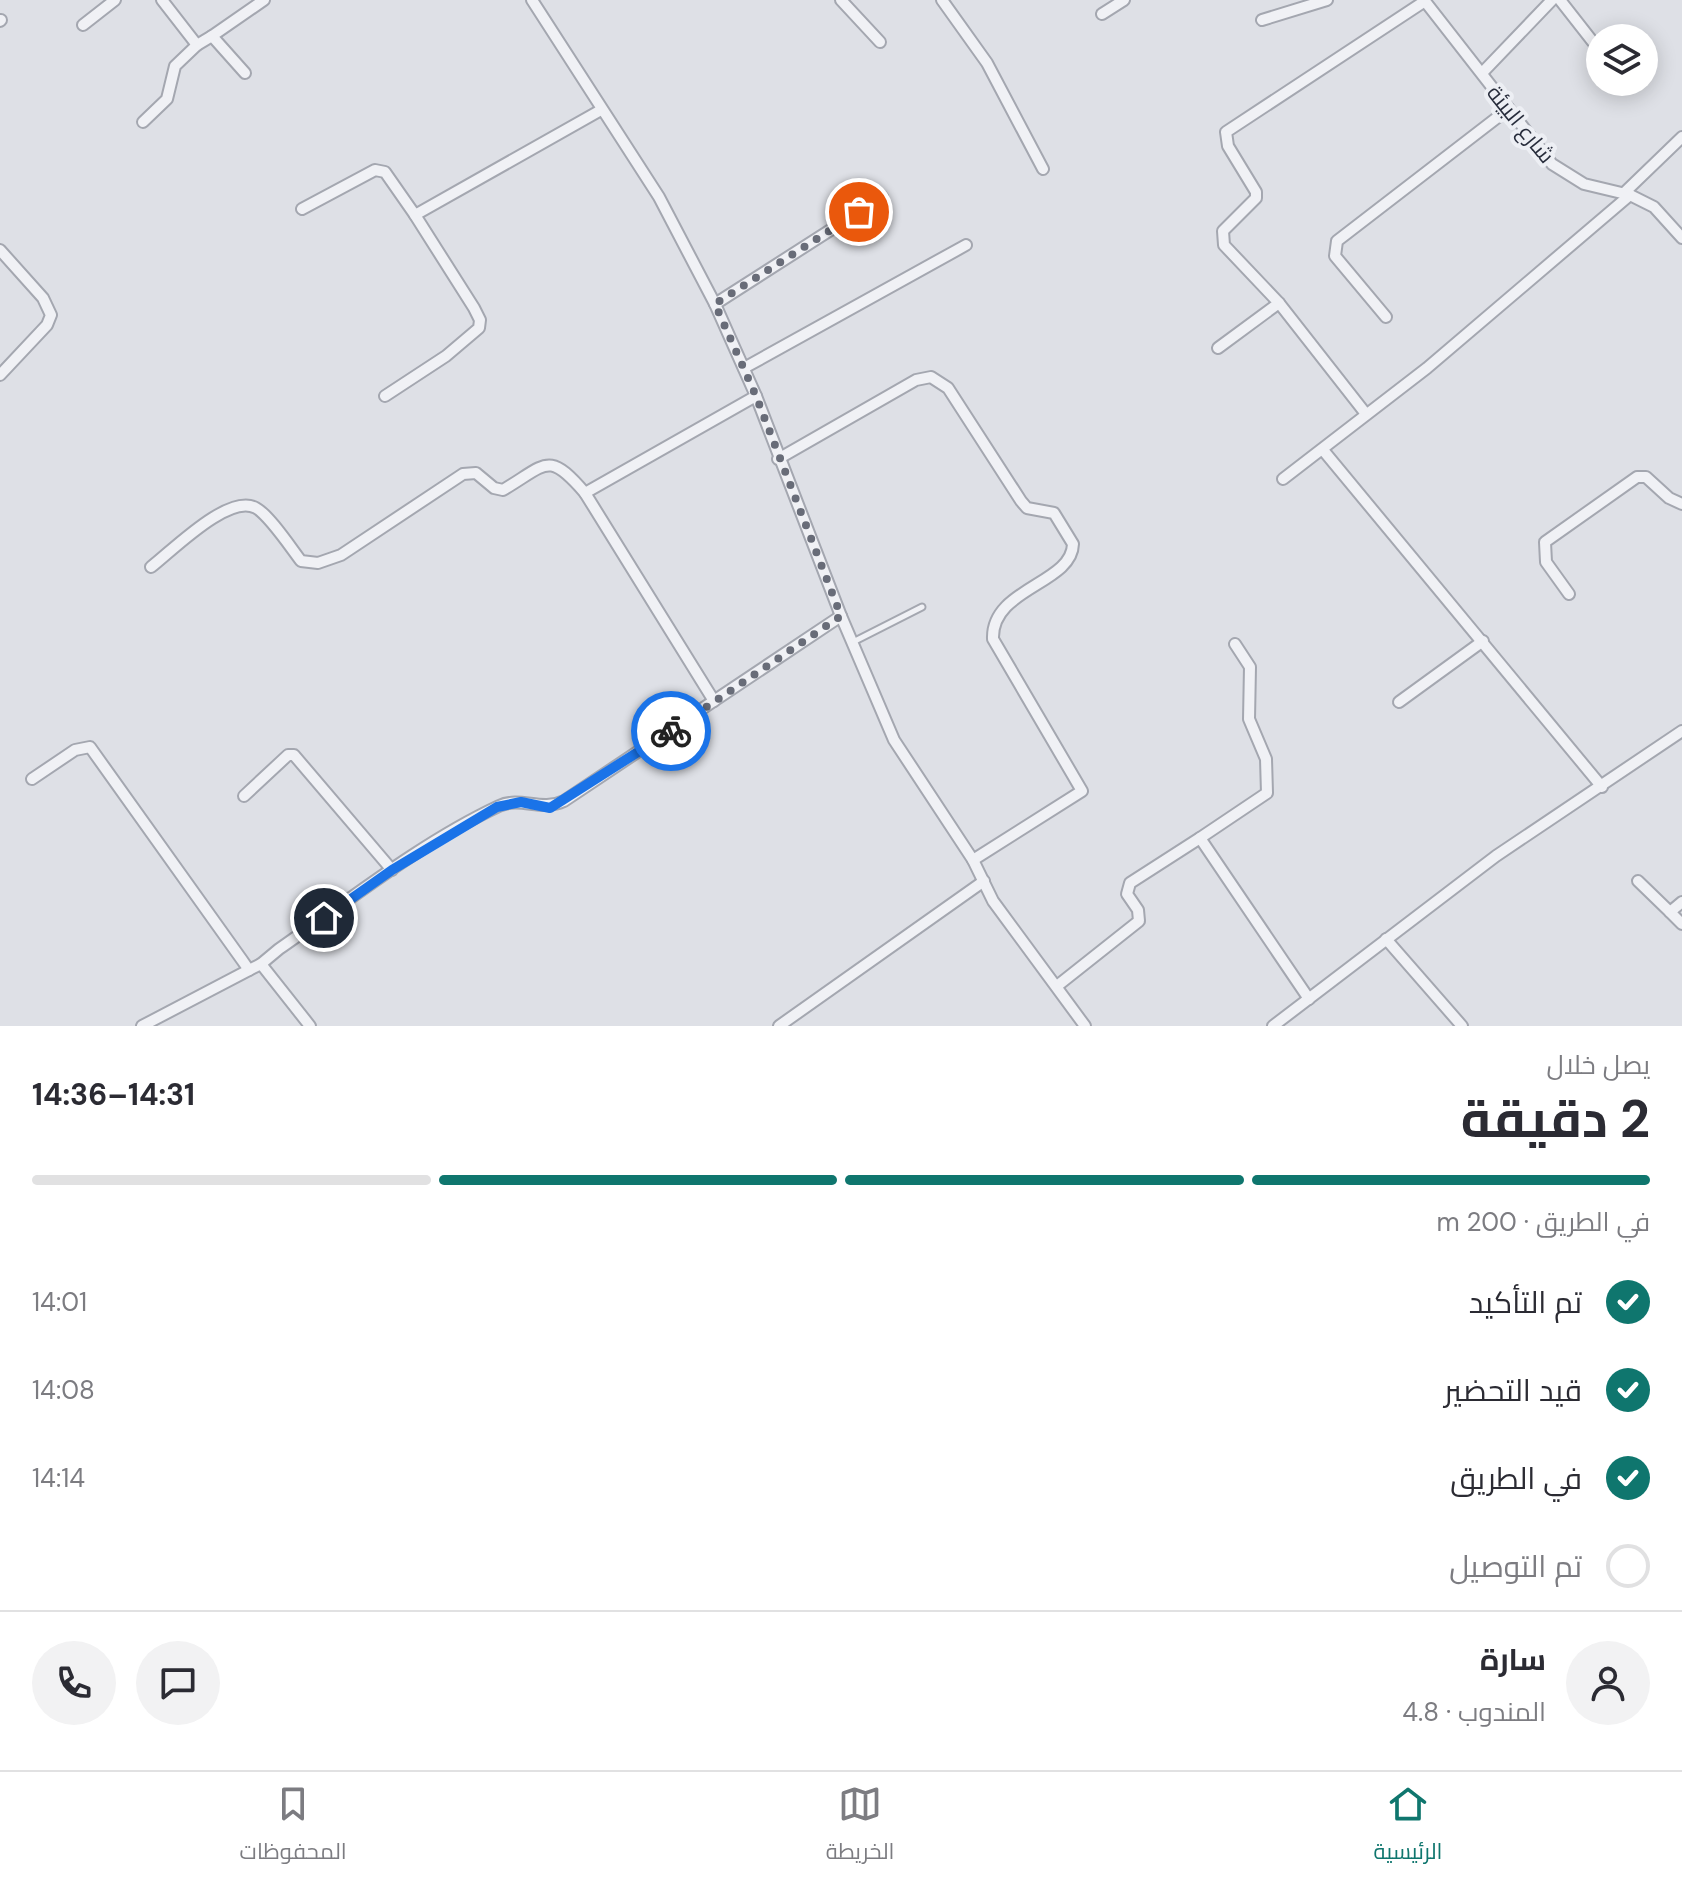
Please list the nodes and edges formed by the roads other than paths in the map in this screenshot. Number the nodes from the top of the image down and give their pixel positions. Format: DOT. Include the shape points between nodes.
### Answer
graph roads {
  1 [pos="115,0"];
  2 [pos="162,0"];
  3 [pos="264,0"];
  4 [pos="841,0"];
  5 [pos="942,0"];
  6 [pos="1124,0"];
  7 [pos="1327,0"];
  8 [pos="1424,0"];
  9 [pos="1552,0"];
  10 [pos="1560,0"];
  11 [pos="534,1"];
  12 [pos="1102,14"];
  13 [pos="1262,20"];
  14 [pos="83,25"];
  15 [pos="1586,33"];
  16 [pos="212,36"];
  17 [pos="880,42"];
  18 [pos="197,45"];
  19 [pos="245,73"];
  20 [pos="1482,73"];
  21 [pos="601,110"];
  22 [pos="1507,110"];
  23 [pos="143,122"];
  24 [pos="1682,137"];
  25 [pos="1043,169"];
  26 [pos="1627,194"];
  27 [pos="882,197"];
  28 [pos="302,209"];
  29 [pos="415,215"];
  30 [pos="1682,238"];
  31 [pos="966,245"];
  32 [pos="0,250"];
  33 [pos="1279,303"];
  34 [pos="715,304"];
  35 [pos="1386,317"];
  36 [pos="1218,348"];
  37 [pos="744,368"];
  38 [pos="0,375"];
  39 [pos="385,396"];
  40 [pos="756,396"];
  41 [pos="1366,414"];
  42 [pos="1323,450"];
  43 [pos="778,459"];
  44 [pos="1283,479"];
  45 [pos="585,493"];
  46 [pos="1682,504"];
  47 [pos="151,567"];
  48 [pos="1569,594"];
  49 [pos="922,607"];
  50 [pos="841,616"];
  51 [pos="1483,641"];
  52 [pos="852,643"];
  53 [pos="1235,644"];
  54 [pos="714,701"];
  55 [pos="1399,702"];
  56 [pos="1682,731"];
  57 [pos="32,779"];
  58 [pos="1602,787"];
  59 [pos="244,796"];
  60 [pos="1200,838"];
  61 [pos="973,860"];
  62 [pos="392,870"];
  63 [pos="984,881"];
  64 [pos="1638,881"];
  65 [pos="1682,902"];
  66 [pos="1670,912"];
  67 [pos="1682,924"];
  68 [pos="1386,939"];
  69 [pos="261,964"];
  70 [pos="249,970"];
  71 [pos="1057,986"];
  72 [pos="1309,999"];
  73 [pos="142,1026"];
  74 [pos="310,1026"];
  75 [pos="779,1026"];
  76 [pos="1085,1026"];
  77 [pos="1273,1026"];
  78 [pos="1462,1026"];
  1 -- 14 [label="street"];
  2 -- 18 [label="street"];
  3 -- 16 [label="street"];
  4 -- 17 [label="street"];
  5 -- 25 [label="street" via="987,63"];
  6 -- 12 [label="street"];
  7 -- 13 [label="street"];
  8 -- 20 [label="street, شارع البيئة"];
  8 -- 33 [label="street" via="1228,128 1228,146 1256,198 1223,231 1224,245"];
  9 -- 20 [label="street"];
  10 -- 15 [label="street"];
  11 -- 21 [label="street"];
  16 -- 18 [label="street"];
  16 -- 19 [label="street"];
  18 -- 23 [label="street" via="175,66 167,99"];
  20 -- 22 [label="street, شارع البيئة"];
  21 -- 29 [label="street"];
  21 -- 34 [label="street" via="659,197"];
  22 -- 26 [label="street, شارع البيئة" via="1565,175"];
  22 -- 35 [label="street" via="1337,241 1335,256"];
  24 -- 26 [label="street"];
  26 -- 30 [label="street, شارع البيئة" via="1654,207"];
  26 -- 41 [label="street" via="1427,368"];
  27 -- 34 [label="street"];
  28 -- 29 [label="street" via="375,170 385,172"];
  29 -- 39 [label="street" via="474,308 479,328"];
  31 -- 37 [label="street"];
  32 -- 38 [label="street" via="43,298 51,315"];
  33 -- 36 [label="street"];
  33 -- 41 [label="street"];
  34 -- 37 [label="street"];
  37 -- 40 [label="street"];
  40 -- 43 [label="street"];
  40 -- 45 [label="street"];
  41 -- 42 [label="street"];
  42 -- 44 [label="street"];
  42 -- 51 [label="street"];
  43 -- 50 [label="street"];
  43 -- 61 [label="street" via="916,380 931,377 948,388 1021,501 1027,508 1054,513 1073,544 1068,560 999,613 993,639 1081,795"];
  45 -- 47 [label="street" via="562,466 542,467 503,490 476,473 463,474 341,555 318,563 301,561 258,508 240,504 222,511"];
  45 -- 54 [label="street"];
  46 -- 48 [label="street" via="1646,477 1637,477 1545,542 1546,562"];
  49 -- 52 [label="lane"];
  50 -- 52 [label="street"];
  50 -- 54 [label="street"];
  51 -- 55 [label="street"];
  51 -- 58 [label="street"];
  52 -- 61 [label="street" via="894,740"];
  53 -- 60 [label="street" via="1250,667 1249,719 1266,759 1269,784 1267,793"];
  54 -- 62 [label="street" via="564,801 550,808 521,802 497,807"];
  56 -- 58 [label="street"];
  57 -- 70 [label="street" via="75,750 90,747"];
  58 -- 68 [label="street" via="1496,856"];
  59 -- 62 [label="street" via="294,755"];
  60 -- 71 [label="street" via="1130,883 1127,894 1139,921"];
  60 -- 72 [label="street"];
  61 -- 63 [label="street"];
  62 -- 69 [label="street"];
  63 -- 71 [label="street" via="993,901"];
  63 -- 75 [label="street"];
  64 -- 66 [label="street"];
  65 -- 66 [label="street"];
  66 -- 67 [label="street"];
  68 -- 72 [label="street"];
  68 -- 78 [label="street"];
  69 -- 70 [label="street"];
  69 -- 74 [label="street"];
  70 -- 73 [label="street"];
  71 -- 76 [label="street"];
  72 -- 77 [label="street"];
}
